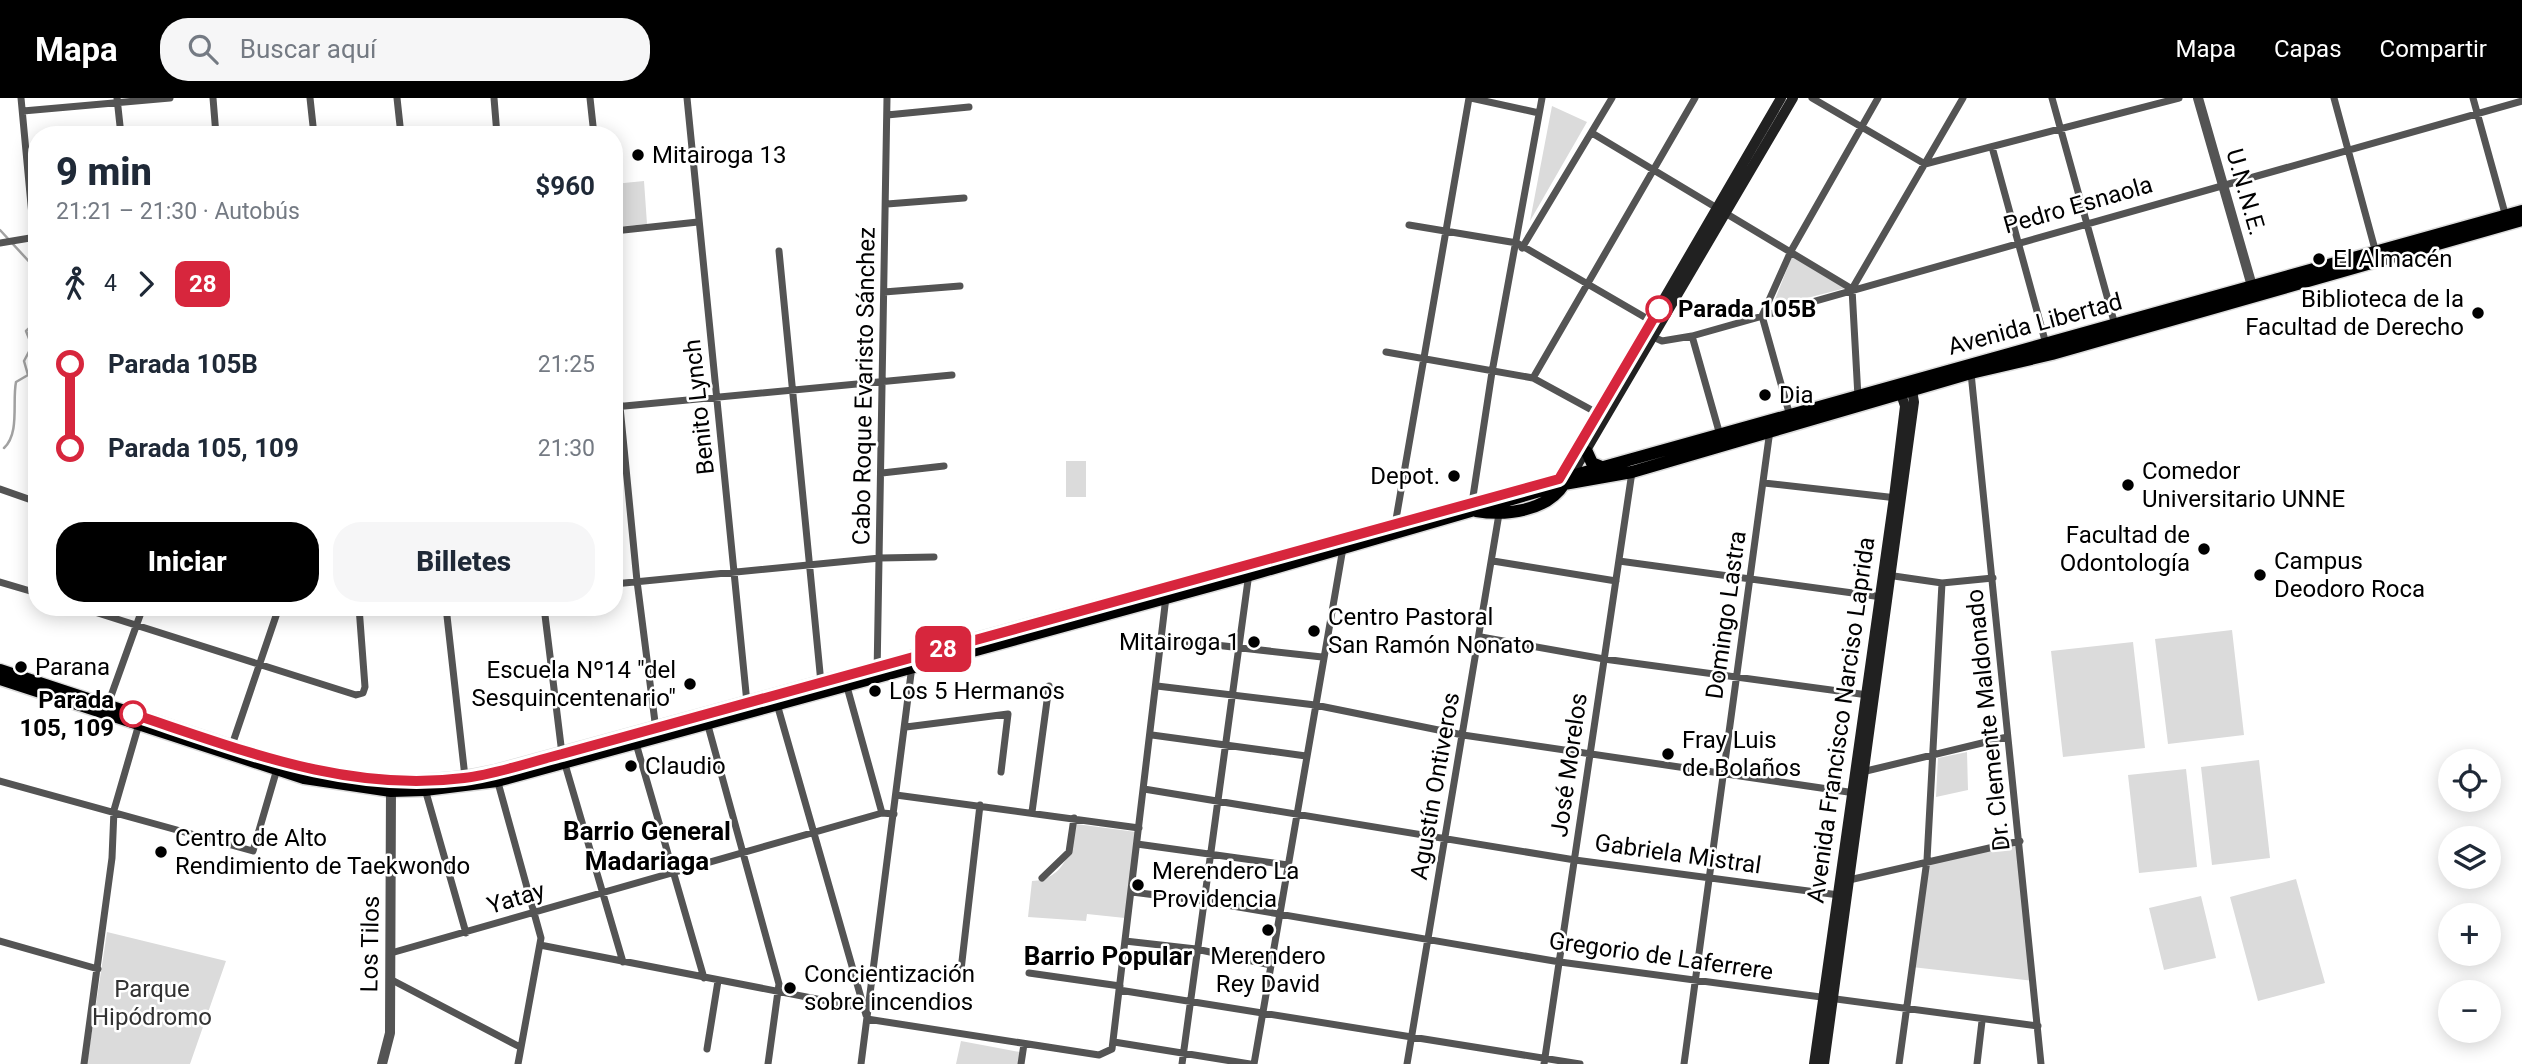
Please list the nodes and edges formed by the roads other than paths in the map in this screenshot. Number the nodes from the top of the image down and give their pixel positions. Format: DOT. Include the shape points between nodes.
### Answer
graph roads {
  1 [pos="21,98"];
  2 [pos="170,98"];
  3 [pos="213,98"];
  4 [pos="310,98"];
  5 [pos="397,98"];
  6 [pos="494,98"];
  7 [pos="590,98"];
  8 [pos="687,98"];
  9 [pos="887,98"];
  10 [pos="1470,98"];
  11 [pos="1542,98"];
  12 [pos="1612,98"];
  13 [pos="1695,98"];
  14 [pos="1781,98"];
  15 [pos="1793,98"];
  16 [pos="1812,98"];
  17 [pos="1878,98"];
  18 [pos="1963,98"];
  19 [pos="2052,98"];
  20 [pos="2179,98"];
  21 [pos="2198,98"];
  22 [pos="2334,98"];
  23 [pos="2473,98"];
  24 [pos="118,100"];
  25 [pos="2522,101"];
  26 [pos="969,107"];
  27 [pos="23,111"];
  28 [pos="1539,113"];
  29 [pos="887,114"];
  30 [pos="2477,114"];
  31 [pos="120,126"];
  32 [pos="215,126"];
  33 [pos="313,126"];
  34 [pos="400,126"];
  35 [pos="496,126"];
  36 [pos="593,126"];
  37 [pos="1861,127"];
  38 [pos="2059,129"];
  39 [pos="1592,133"];
  40 [pos="1992,147"];
  41 [pos="2348,149"];
  42 [pos="28,159"];
  43 [pos="1925,164"];
  44 [pos="1654,169"];
  45 [pos="2222,185"];
  46 [pos="964,198"];
  47 [pos="887,204"];
  48 [pos="1721,210"];
  49 [pos="2522,211"];
  50 [pos="2506,220"];
  51 [pos="2522,220"];
  52 [pos="698,222"];
  53 [pos="2087,223"];
  54 [pos="1409,225"];
  55 [pos="623,230"];
  56 [pos="1445,231"];
  57 [pos="28,238"];
  58 [pos="2017,242"];
  59 [pos="0,243"];
  60 [pos="1520,244"];
  61 [pos="779,251"];
  62 [pos="1791,251"];
  63 [pos="2377,257"];
  64 [pos="1587,281"];
  65 [pos="960,286"];
  66 [pos="1852,289"];
  67 [pos="2253,291"];
  68 [pos="884,292"];
  69 [pos="1762,316"];
  70 [pos="1656,324"];
  71 [pos="2115,325"];
  72 [pos="1649,335"];
  73 [pos="1692,336"];
  74 [pos="2046,345"];
  75 [pos="1386,352"];
  76 [pos="1421,358"];
  77 [pos="1492,372"];
  78 [pos="1971,373"];
  79 [pos="952,376"];
  80 [pos="1533,378"];
  81 [pos="883,381"];
  82 [pos="794,390"];
  83 [pos="1907,390"];
  84 [pos="718,397"];
  85 [pos="1858,397"];
  86 [pos="623,405"];
  87 [pos="1601,416"];
  88 [pos="1790,416"];
  89 [pos="1769,428"];
  90 [pos="1721,436"];
  91 [pos="1587,452"];
  92 [pos="623,458"];
  93 [pos="944,466"];
  94 [pos="1604,468"];
  95 [pos="882,472"];
  96 [pos="1632,472"];
  97 [pos="1565,480"];
  98 [pos="0,482"];
  99 [pos="1765,483"];
  100 [pos="0,489"];
  101 [pos="1898,498"];
  102 [pos="28,499"];
  103 [pos="1472,507"];
  104 [pos="1499,514"];
  105 [pos="1395,525"];
  106 [pos="1342,544"];
  107 [pos="934,557"];
  108 [pos="880,558"];
  109 [pos="1493,561"];
  110 [pos="1619,561"];
  111 [pos="811,567"];
  112 [pos="1249,571"];
  113 [pos="734,573"];
  114 [pos="1887,575"];
  115 [pos="1993,578"];
  116 [pos="1750,579"];
  117 [pos="637,581"];
  118 [pos="1616,581"];
  119 [pos="0,582"];
  120 [pos="623,583"];
  121 [pos="1942,583"];
  122 [pos="28,590"];
  123 [pos="1165,594"];
  124 [pos="1884,597"];
  125 [pos="106,616"];
  126 [pos="140,616"];
  127 [pos="276,616"];
  128 [pos="359,616"];
  129 [pos="447,616"];
  130 [pos="545,616"];
  131 [pos="137,626"];
  132 [pos="1481,637"];
  133 [pos="1162,639"];
  134 [pos="1237,648"];
  135 [pos="1322,657"];
  136 [pos="1604,659"];
  137 [pos="911,662"];
  138 [pos="260,666"];
  139 [pos="0,670"];
  140 [pos="876,671"];
  141 [pos="1737,678"];
  142 [pos="0,679"];
  143 [pos="846,680"];
  144 [pos="1049,686"];
  145 [pos="1157,686"];
  146 [pos="822,687"];
  147 [pos="1869,695"];
  148 [pos="1231,696"];
  149 [pos="775,699"];
  150 [pos="1315,705"];
  151 [pos="748,707"];
  152 [pos="106,710"];
  153 [pos="706,719"];
  154 [pos="140,721"];
  155 [pos="906,727"];
  156 [pos="658,733"];
  157 [pos="1463,734"];
  158 [pos="1152,735"];
  159 [pos="2007,737"];
  160 [pos="635,739"];
  161 [pos="1224,745"];
  162 [pos="230,751"];
  163 [pos="1306,755"];
  164 [pos="1589,755"];
  165 [pos="1933,755"];
  166 [pos="564,758"];
  167 [pos="278,766"];
  168 [pos="1858,771"];
  169 [pos="1001,772"];
  170 [pos="1722,775"];
  171 [pos="497,776"];
  172 [pos="0,781"];
  173 [pos="466,782"];
  174 [pos="391,786"];
  175 [pos="425,786"];
  176 [pos="1144,789"];
  177 [pos="1856,793"];
  178 [pos="897,795"];
  179 [pos="1216,799"];
  180 [pos="980,805"];
  181 [pos="114,810"];
  182 [pos="1032,812"];
  183 [pos="1298,812"];
  184 [pos="882,813"];
  185 [pos="894,814"];
  186 [pos="1074,818"];
  187 [pos="1139,828"];
  188 [pos="813,832"];
  189 [pos="1445,837"];
  190 [pos="2020,841"];
  191 [pos="1138,844"];
  192 [pos="1209,852"];
  193 [pos="744,853"];
  194 [pos="1574,859"];
  195 [pos="1927,860"];
  196 [pos="1288,865"];
  197 [pos="672,872"];
  198 [pos="1042,878"];
  199 [pos="1708,878"];
  200 [pos="1849,880"];
  201 [pos="603,891"];
  202 [pos="1132,892"];
  203 [pos="1842,895"];
  204 [pos="1203,901"];
  205 [pos="535,913"];
  206 [pos="1280,915"];
  207 [pos="466,933"];
  208 [pos="0,941"];
  209 [pos="1125,941"];
  210 [pos="1427,941"];
  211 [pos="540,945"];
  212 [pos="1196,950"];
  213 [pos="391,953"];
  214 [pos="623,962"];
  215 [pos="1560,962"];
  216 [pos="1272,965"];
  217 [pos="98,969"];
  218 [pos="961,970"];
  219 [pos="1029,973"];
  220 [pos="704,978"];
  221 [pos="390,979"];
  222 [pos="718,981"];
  223 [pos="1695,981"];
  224 [pos="1120,988"];
  225 [pos="778,993"];
  226 [pos="1828,997"];
  227 [pos="1189,999"];
  228 [pos="863,1008"];
  229 [pos="1906,1010"];
  230 [pos="1262,1012"];
  231 [pos="867,1019"];
  232 [pos="1982,1021"];
  233 [pos="2038,1026"];
  234 [pos="1412,1038"];
  235 [pos="1114,1042"];
  236 [pos="1024,1044"];
  237 [pos="520,1047"];
  238 [pos="707,1049"];
  239 [pos="1184,1052"];
  240 [pos="1544,1062"];
  241 [pos="83,1064"];
  242 [pos="382,1064"];
  243 [pos="518,1064"];
  244 [pos="768,1064"];
  245 [pos="860,1064"];
  246 [pos="1021,1064"];
  247 [pos="1182,1064"];
  248 [pos="1252,1064"];
  249 [pos="1407,1064"];
  250 [pos="1580,1064"];
  251 [pos="1684,1064"];
  252 [pos="1814,1064"];
  253 [pos="1824,1064"];
  254 [pos="1899,1064"];
  255 [pos="1977,1064"];
  256 [pos="2041,1064"];
  1 -- 27 [label="street"];
  2 -- 24 [label="street"];
  3 -- 32 [label="street"];
  4 -- 33 [label="street"];
  5 -- 34 [label="street"];
  6 -- 35 [label="street"];
  7 -- 36 [label="street"];
  8 -- 52 [label="street, Benito Lynch"];
  9 -- 29 [label="street, Cabo Roque Evaristo Sánchez"];
  10 -- 28 [label="street"];
  10 -- 56 [label="street"];
  11 -- 28 [label="street"];
  12 -- 39 [label="street"];
  13 -- 44 [label="street"];
  14 -- 48 [label="main road"];
  15 -- 48 [label="main road"];
  16 -- 37 [label="street"];
  17 -- 37 [label="street"];
  18 -- 43 [label="street"];
  19 -- 38 [label="street"];
  20 -- 38 [label="street"];
  21 -- 45 [label="street, U.N.N.E."];
  22 -- 41 [label="street"];
  23 -- 30 [label="street"];
  24 -- 27 [label="street"];
  24 -- 31 [label="street"];
  25 -- 30 [label="street, Pedro Esnaola"];
  26 -- 29 [label="street"];
  27 -- 42 [label="street"];
  28 -- 60 [label="street"];
  29 -- 47 [label="street, Cabo Roque Evaristo Sánchez"];
  30 -- 41 [label="street, Pedro Esnaola"];
  30 -- 50 [label="street"];
  37 -- 43 [label="street"];
  37 -- 62 [label="street"];
  38 -- 40 [label="street"];
  38 -- 53 [label="street"];
  39 -- 44 [label="street"];
  39 -- 60 [label="street"];
  40 -- 43 [label="street"];
  40 -- 58 [label="street"];
  41 -- 45 [label="street, Pedro Esnaola"];
  41 -- 63 [label="street"];
  43 -- 66 [label="street"];
  44 -- 48 [label="street"];
  44 -- 64 [label="street"];
  45 -- 53 [label="street, Pedro Esnaola"];
  45 -- 67 [label="street, U.N.N.E."];
  46 -- 47 [label="street"];
  47 -- 68 [label="street, Cabo Roque Evaristo Sánchez"];
  48 -- 62 [label="street"];
  48 -- 70 [label="main road"];
  49 -- 50 [label="main road, Avenida Libertad"];
  50 -- 51 [label="main road, Avenida Libertad"];
  50 -- 63 [label="main road, Avenida Libertad"];
  52 -- 55 [label="street"];
  52 -- 84 [label="street, Benito Lynch"];
  53 -- 58 [label="street, Pedro Esnaola"];
  53 -- 71 [label="street"];
  54 -- 56 [label="street"];
  56 -- 60 [label="street"];
  56 -- 76 [label="street"];
  57 -- 59 [label="street"];
  58 -- 66 [label="street, Pedro Esnaola"];
  58 -- 74 [label="street"];
  60 -- 64 [label="street"];
  60 -- 77 [label="street"];
  61 -- 82 [label="street"];
  62 -- 66 [label="street"];
  62 -- 69 [label="street"];
  63 -- 67 [label="main road, Avenida Libertad"];
  64 -- 70 [label="street"];
  64 -- 80 [label="street"];
  65 -- 68 [label="street"];
  66 -- 69 [label="street, Pedro Esnaola"];
  66 -- 85 [label="street"];
  67 -- 71 [label="main road, Avenida Libertad"];
  67 -- 78 [label="main road, Avenida Libertad" via="2052,354"];
  68 -- 81 [label="street, Cabo Roque Evaristo Sánchez"];
  69 -- 73 [label="street, Pedro Esnaola"];
  69 -- 88 [label="street"];
  70 -- 72 [label="main road"];
  71 -- 74 [label="main road, Avenida Libertad"];
  72 -- 73 [label="street, Pedro Esnaola" via="1662,341"];
  72 -- 87 [label="main road"];
  73 -- 90 [label="street"];
  74 -- 83 [label="main road, Avenida Libertad"];
  75 -- 76 [label="street"];
  76 -- 77 [label="street"];
  76 -- 105 [label="street"];
  77 -- 80 [label="street"];
  77 -- 103 [label="street"];
  78 -- 83 [label="main road, Avenida Libertad"];
  78 -- 115 [label="street, Dr. Clemente Maldonado"];
  79 -- 81 [label="street"];
  80 -- 87 [label="street"];
  81 -- 82 [label="street"];
  81 -- 95 [label="street, Cabo Roque Evaristo Sánchez"];
  82 -- 84 [label="street"];
  82 -- 111 [label="street"];
  83 -- 85 [label="main road, Avenida Libertad"];
  83 -- 89 [label="main road, Avenida Libertad"];
  83 -- 101 [label="main road, Avenida Francisco Narciso Laprida"];
  84 -- 86 [label="street"];
  84 -- 113 [label="street, Benito Lynch"];
  85 -- 88 [label="main road, Avenida Libertad"];
  87 -- 91 [label="main road"];
  87 -- 97 [label="main road"];
  88 -- 89 [label="main road, Avenida Libertad"];
  89 -- 90 [label="main road, Avenida Libertad"];
  89 -- 96 [label="main road, Avenida Libertad"];
  89 -- 99 [label="street, Domingo Lastra"];
  90 -- 94 [label="main road, Avenida Libertad"];
  91 -- 94 [label="main road" via="1592,463"];
  91 -- 97 [label="main road"];
  92 -- 117 [label="street"];
  93 -- 95 [label="street"];
  94 -- 97 [label="main road, Avenida Libertad"];
  95 -- 108 [label="street, Cabo Roque Evaristo Sánchez"];
  96 -- 97 [label="main road, Avenida Libertad"];
  96 -- 110 [label="street, José Morelos"];
  97 -- 103 [label="main road"];
  97 -- 104 [label="main road" via="1551,501"];
  98 -- 100 [label="street"];
  99 -- 101 [label="street"];
  99 -- 116 [label="street, Domingo Lastra"];
  100 -- 102 [label="street"];
  101 -- 114 [label="main road, Avenida Francisco Narciso Laprida"];
  103 -- 104 [label="main road"];
  103 -- 105 [label="main road"];
  103 -- 106 [label="main road"];
  104 -- 109 [label="street, Agustín Ontiveros"];
  105 -- 106 [label="main road"];
  106 -- 112 [label="main road"];
  106 -- 135 [label="street"];
  107 -- 108 [label="street"];
  108 -- 111 [label="street"];
  108 -- 140 [label="street, Cabo Roque Evaristo Sánchez"];
  109 -- 118 [label="street"];
  109 -- 132 [label="street, Agustín Ontiveros"];
  110 -- 116 [label="street"];
  110 -- 118 [label="street, José Morelos"];
  111 -- 113 [label="street"];
  111 -- 146 [label="street"];
  112 -- 123 [label="main road"];
  112 -- 134 [label="street"];
  113 -- 117 [label="street"];
  113 -- 151 [label="street, Benito Lynch"];
  114 -- 121 [label="street"];
  114 -- 124 [label="main road, Avenida Francisco Narciso Laprida"];
  115 -- 121 [label="street"];
  115 -- 159 [label="street, Dr. Clemente Maldonado"];
  116 -- 124 [label="street"];
  116 -- 141 [label="street, Domingo Lastra"];
  117 -- 120 [label="street"];
  117 -- 156 [label="street"];
  118 -- 136 [label="street, José Morelos"];
  119 -- 122 [label="street"];
  121 -- 165 [label="street"];
  123 -- 133 [label="street"];
  123 -- 137 [label="main road"];
  124 -- 147 [label="main road, Avenida Francisco Narciso Laprida"];
  125 -- 131 [label="street"];
  126 -- 131 [label="street"];
  127 -- 138 [label="street"];
  128 -- 138 [label="street" via="363,694"];
  129 -- 173 [label="street"];
  130 -- 166 [label="street"];
  131 -- 138 [label="street"];
  131 -- 152 [label="street"];
  132 -- 136 [label="street"];
  132 -- 157 [label="street, Agustín Ontiveros"];
  133 -- 134 [label="street"];
  133 -- 145 [label="street"];
  134 -- 135 [label="street"];
  134 -- 148 [label="street"];
  135 -- 150 [label="street"];
  136 -- 141 [label="street"];
  136 -- 164 [label="street, José Morelos"];
  137 -- 140 [label="main road"];
  137 -- 155 [label="street"];
  138 -- 162 [label="street"];
  139 -- 152 [label="main road"];
  140 -- 143 [label="main road"];
  141 -- 147 [label="street"];
  141 -- 170 [label="street, Domingo Lastra"];
  142 -- 152 [label="main road"];
  143 -- 146 [label="main road"];
  143 -- 184 [label="street"];
  144 -- 182 [label="street"];
  145 -- 148 [label="street"];
  145 -- 158 [label="street"];
  146 -- 149 [label="main road"];
  147 -- 168 [label="main road, Avenida Francisco Narciso Laprida"];
  148 -- 150 [label="street"];
  148 -- 161 [label="street"];
  149 -- 151 [label="main road"];
  149 -- 188 [label="street"];
  150 -- 157 [label="street"];
  150 -- 163 [label="street"];
  151 -- 153 [label="main road"];
  152 -- 154 [label="main road"];
  153 -- 156 [label="main road"];
  153 -- 193 [label="street"];
  154 -- 162 [label="main road"];
  154 -- 181 [label="street"];
  155 -- 169 [label="street" via="1008,714"];
  155 -- 178 [label="street"];
  156 -- 160 [label="main road"];
  157 -- 164 [label="street"];
  157 -- 189 [label="street, Agustín Ontiveros"];
  158 -- 161 [label="street"];
  158 -- 176 [label="street"];
  159 -- 165 [label="street"];
  159 -- 190 [label="street, Dr. Clemente Maldonado"];
  160 -- 166 [label="main road"];
  160 -- 197 [label="street"];
  161 -- 163 [label="street"];
  161 -- 179 [label="street"];
  162 -- 167 [label="main road"];
  163 -- 183 [label="street"];
  164 -- 170 [label="street"];
  164 -- 194 [label="street, José Morelos"];
  165 -- 168 [label="street"];
  165 -- 195 [label="street"];
  166 -- 171 [label="main road"];
  166 -- 201 [label="street"];
  167 -- 174 [label="main road" via="340,786"];
  167 -- 181 [label="street" via="253,851"];
  168 -- 177 [label="main road, Avenida Francisco Narciso Laprida"];
  170 -- 177 [label="street"];
  170 -- 199 [label="street, Domingo Lastra"];
  171 -- 173 [label="main road"];
  171 -- 205 [label="street"];
  172 -- 181 [label="street"];
  173 -- 175 [label="main road"];
  174 -- 175 [label="main road"];
  174 -- 213 [label="street, Los Tilos"];
  175 -- 207 [label="street"];
  176 -- 179 [label="street, Gabriela Mistral"];
  176 -- 187 [label="street"];
  177 -- 200 [label="main road, Avenida Francisco Narciso Laprida"];
  177 -- 203 [label="main road, Avenida Francisco Narciso Laprida"];
  178 -- 180 [label="street"];
  178 -- 185 [label="street"];
  179 -- 183 [label="street, Gabriela Mistral"];
  179 -- 192 [label="street"];
  180 -- 182 [label="street"];
  180 -- 218 [label="street"];
  181 -- 217 [label="street"];
  182 -- 186 [label="street"];
  183 -- 189 [label="street, Gabriela Mistral"];
  183 -- 196 [label="street"];
  184 -- 185 [label="street, Yatay"];
  184 -- 188 [label="street, Yatay"];
  185 -- 231 [label="street"];
  186 -- 187 [label="street"];
  186 -- 198 [label="street" via="1069,852"];
  187 -- 191 [label="street"];
  188 -- 193 [label="street, Yatay"];
  188 -- 228 [label="street"];
  189 -- 194 [label="street, Gabriela Mistral"];
  189 -- 210 [label="street, Agustín Ontiveros"];
  190 -- 195 [label="street"];
  190 -- 233 [label="street, Dr. Clemente Maldonado"];
  191 -- 192 [label="street"];
  191 -- 202 [label="street"];
  192 -- 196 [label="street"];
  192 -- 204 [label="street"];
  193 -- 197 [label="street, Yatay"];
  193 -- 225 [label="street"];
  194 -- 199 [label="street, Gabriela Mistral"];
  194 -- 215 [label="street, José Morelos"];
  195 -- 200 [label="street"];
  195 -- 229 [label="street"];
  196 -- 206 [label="street"];
  197 -- 201 [label="street, Yatay"];
  197 -- 220 [label="street"];
  199 -- 203 [label="street, Gabriela Mistral"];
  199 -- 223 [label="street, Domingo Lastra"];
  200 -- 203 [label="main road, Avenida Francisco Narciso Laprida"];
  201 -- 205 [label="street, Yatay"];
  201 -- 214 [label="street"];
  202 -- 204 [label="street, Gregorio de Laferrere"];
  202 -- 209 [label="street"];
  203 -- 226 [label="main road, Avenida Francisco Narciso Laprida"];
  204 -- 206 [label="street, Gregorio de Laferrere"];
  204 -- 212 [label="street"];
  205 -- 207 [label="street, Yatay"];
  205 -- 211 [label="street"];
  206 -- 210 [label="street, Gregorio de Laferrere"];
  206 -- 216 [label="street"];
  207 -- 213 [label="street, Yatay"];
  208 -- 217 [label="street"];
  209 -- 212 [label="street"];
  209 -- 224 [label="street"];
  210 -- 215 [label="street, Gregorio de Laferrere"];
  210 -- 234 [label="street, Agustín Ontiveros"];
  211 -- 214 [label="street"];
  211 -- 237 [label="street"];
  212 -- 216 [label="street"];
  212 -- 227 [label="street"];
  213 -- 221 [label="street, Los Tilos"];
  214 -- 220 [label="street"];
  215 -- 223 [label="street, Gregorio de Laferrere"];
  215 -- 240 [label="street, José Morelos"];
  216 -- 230 [label="street"];
  217 -- 241 [label="street"];
  219 -- 224 [label="street"];
  220 -- 222 [label="street"];
  221 -- 237 [label="street"];
  221 -- 242 [label="street, Los Tilos" via="390,1033"];
  222 -- 225 [label="street"];
  222 -- 238 [label="street"];
  223 -- 226 [label="street, Gregorio de Laferrere"];
  223 -- 251 [label="street, Domingo Lastra"];
  224 -- 227 [label="street"];
  224 -- 235 [label="street"];
  225 -- 228 [label="street"];
  225 -- 244 [label="street"];
  226 -- 229 [label="street, Gregorio de Laferrere"];
  226 -- 252 [label="main road, Avenida Francisco Narciso Laprida"];
  226 -- 253 [label="main road, Avenida Francisco Narciso Laprida"];
  227 -- 230 [label="street"];
  227 -- 239 [label="street"];
  228 -- 231 [label="street"];
  229 -- 232 [label="street, Gregorio de Laferrere"];
  229 -- 254 [label="street"];
  230 -- 234 [label="street"];
  230 -- 248 [label="street"];
  231 -- 236 [label="street"];
  231 -- 245 [label="street"];
  232 -- 233 [label="street, Gregorio de Laferrere"];
  232 -- 255 [label="street"];
  233 -- 256 [label="street, Dr. Clemente Maldonado"];
  234 -- 240 [label="street"];
  234 -- 249 [label="street, Agustín Ontiveros"];
  235 -- 236 [label="street" via="1107,1053 1099,1055"];
  235 -- 239 [label="street"];
  236 -- 246 [label="street"];
  237 -- 243 [label="street"];
  239 -- 247 [label="street"];
  239 -- 248 [label="street"];
  240 -- 250 [label="street"];
}
